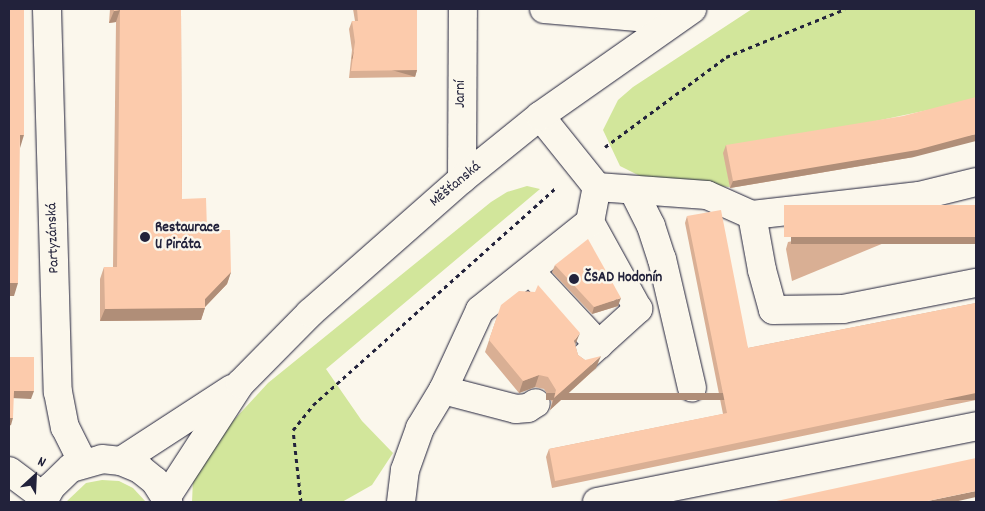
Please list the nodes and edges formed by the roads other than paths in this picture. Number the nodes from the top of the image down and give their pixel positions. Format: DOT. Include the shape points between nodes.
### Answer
graph roads {
  1 [pos="47,9"];
  2 [pos="463,9"];
  3 [pos="544,9"];
  4 [pos="682,14"];
  5 [pos="540,116"];
  6 [pos="462,179"];
  7 [pos="976,182"];
  8 [pos="597,187"];
  9 [pos="633,190"];
  10 [pos="752,214"];
  11 [pos="590,222"];
  12 [pos="530,270"];
  13 [pos="976,283"];
  14 [pos="240,384"];
  15 [pos="692,388"];
  16 [pos="443,390"];
  17 [pos="536,403"];
  18 [pos="976,426"];
  19 [pos="121,461"];
  20 [pos="83,463"];
  21 [pos="9,471"];
  22 [pos="44,500"];
  23 [pos="167,500"];
  24 [pos="401,502"];
  25 [pos="597,502"];
  1 -- 20 [label="main road, Partyzánská" via="58,392 65,427"];
  2 -- 6 [label="main road, Jarní"];
  3 -- 4 [label="main road"];
  4 -- 5 [label="main road, Měšťanská"];
  5 -- 6 [label="main road, Měšťanská"];
  5 -- 8 [label="main road"];
  6 -- 14 [label="main road, Měšťanská" via="310,313"];
  7 -- 10 [label="main road" via="919,196"];
  8 -- 9 [label="main road"];
  8 -- 11 [label="main road"];
  9 -- 10 [label="main road" via="707,195"];
  9 -- 15 [label="main road" via="651,226 662,259"];
  10 -- 13 [label="main road" via="773,310 843,309"];
  11 -- 12 [label="main road"];
  11 -- 12 [label="main road" via="638,309 592,351"];
  12 -- 16 [label="main road" via="480,310"];
  14 -- 19 [label="main road, Měšťanská"];
  14 -- 23 [label="main road, Měšťanská"];
  16 -- 17 [label="main road" via="516,409"];
  16 -- 24 [label="main road" via="420,428 405,470"];
  18 -- 25 [label="main road"];
  19 -- 20 [label="main road, Měšťanská"];
  19 -- 23 [label="main road, Měšťanská" via="140,469 155,481"];
  20 -- 22 [label="main road, Měšťanská" via="60,476"];
  21 -- 22 [label="main road"];
}
